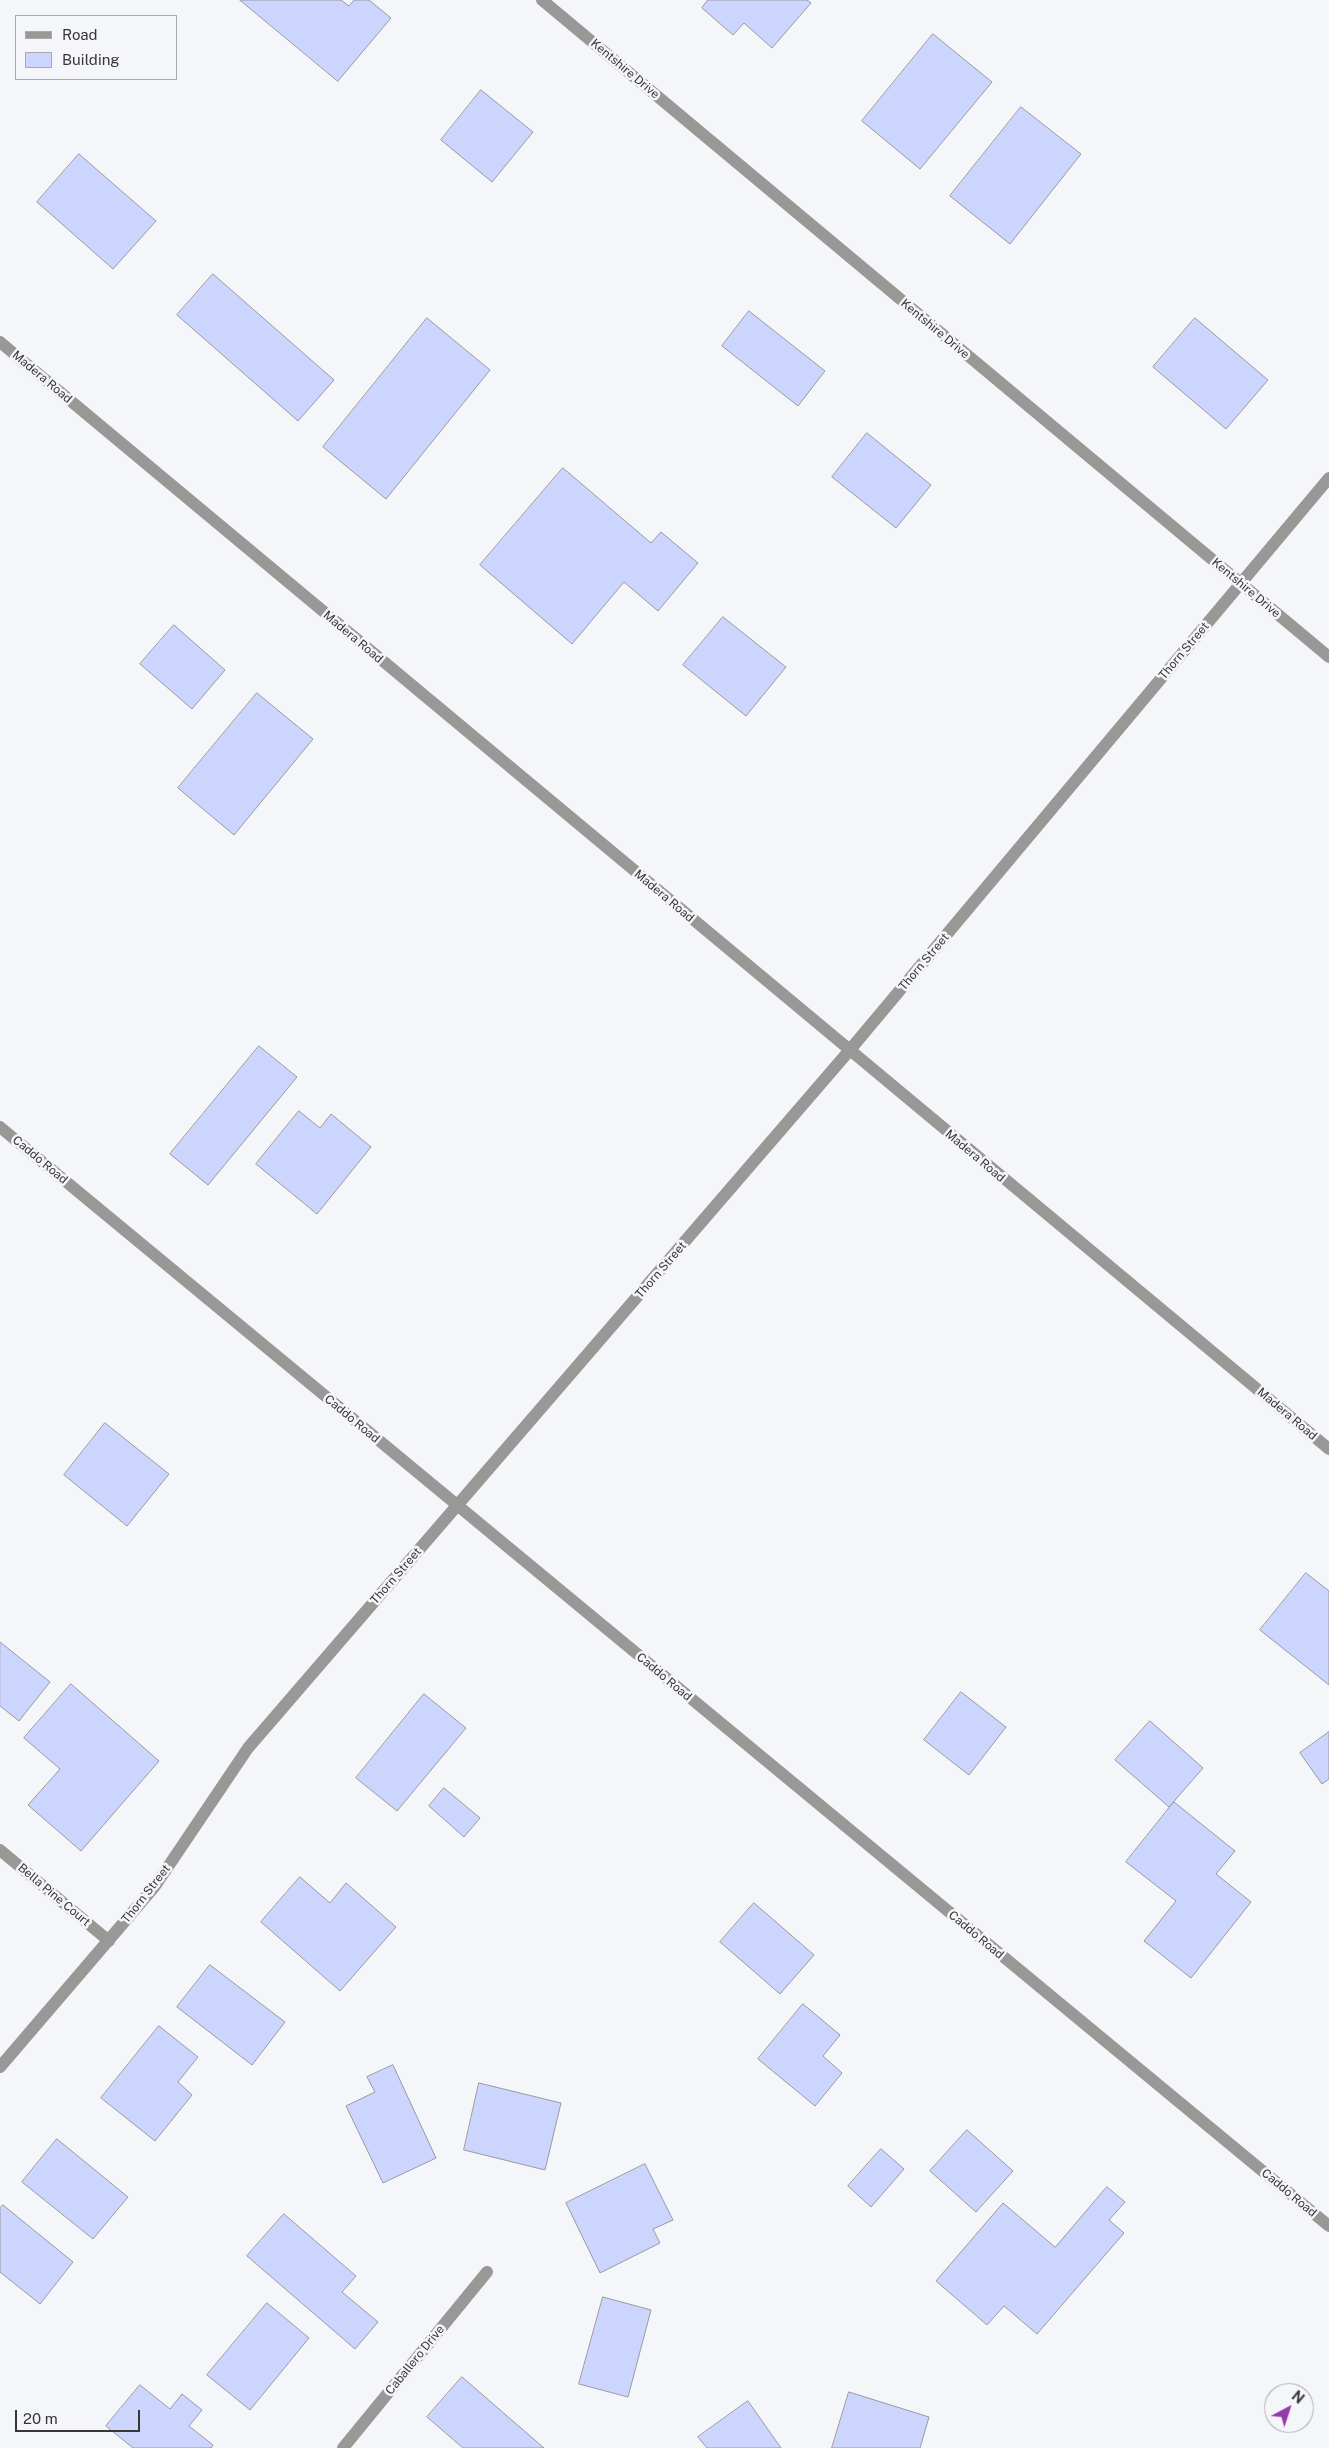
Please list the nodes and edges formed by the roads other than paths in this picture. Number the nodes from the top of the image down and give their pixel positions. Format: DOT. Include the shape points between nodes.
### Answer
graph roads {
  1 [pos="542,0"];
  2 [pos="0,342"];
  3 [pos="1329,478"];
  4 [pos="1241,583"];
  5 [pos="1329,657"];
  6 [pos="849,1051"];
  7 [pos="0,1127"];
  8 [pos="1329,1449"];
  9 [pos="457,1506"];
  10 [pos="0,1850"];
  11 [pos="109,1941"];
  12 [pos="0,2067"];
  13 [pos="1329,2226"];
  14 [pos="487,2272"];
  15 [pos="343,2448"];
  1 -- 4 [label="street, Kentshire Drive"];
  2 -- 6 [label="street, Madera Road"];
  3 -- 4 [label="street, Thorn Street"];
  4 -- 5 [label="street, Kentshire Drive"];
  4 -- 6 [label="street, Thorn Street"];
  6 -- 8 [label="street, Madera Road"];
  6 -- 9 [label="street, Thorn Street"];
  7 -- 9 [label="street, Caddo Road"];
  9 -- 11 [label="street, Thorn Street" via="248,1748 155,1886"];
  9 -- 13 [label="street, Caddo Road"];
  10 -- 11 [label="street, Bella Pine Court"];
  11 -- 12 [label="street, Thorn Street"];
  14 -- 15 [label="street, Caballero Drive"];
}
